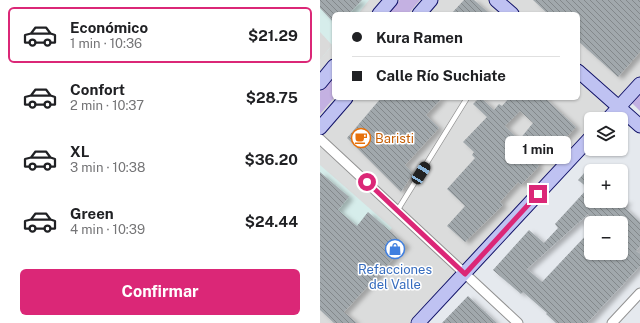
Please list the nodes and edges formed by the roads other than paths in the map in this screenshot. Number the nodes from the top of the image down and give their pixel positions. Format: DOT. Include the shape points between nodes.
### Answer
graph roads {
  1 [pos="391,0"];
  2 [pos="431,0"];
  3 [pos="496,0"];
  4 [pos="381,12"];
  5 [pos="421,12"];
  6 [pos="510,12"];
  7 [pos="332,68"];
  8 [pos="580,73"];
  9 [pos="320,83"];
  10 [pos="640,84"];
  11 [pos="344,100"];
  12 [pos="466,100"];
  13 [pos="619,107"];
  14 [pos="614,112"];
  15 [pos="640,126"];
  16 [pos="320,128"];
  17 [pos="320,139"];
  18 [pos="584,145"];
  19 [pos="397,211"];
  20 [pos="465,274"];
  21 [pos="640,293"];
  22 [pos="418,323"];
  23 [pos="518,323"];
  24 [pos="612,323"];
  1 -- 4 [label="street"];
  2 -- 5 [label="street"];
  3 -- 6 [label="street"];
  7 -- 9 [label="street"];
  8 -- 13 [label="street"];
  10 -- 13 [label="street"];
  11 -- 16 [label="street"];
  12 -- 19 [label="lane"];
  13 -- 14 [label="street"];
  13 -- 15 [label="street"];
  17 -- 19 [label="street"];
  18 -- 20 [label="street"];
  19 -- 20 [label="street"];
  20 -- 22 [label="street"];
  20 -- 23 [label="street"];
  21 -- 24 [label="street"];
}
